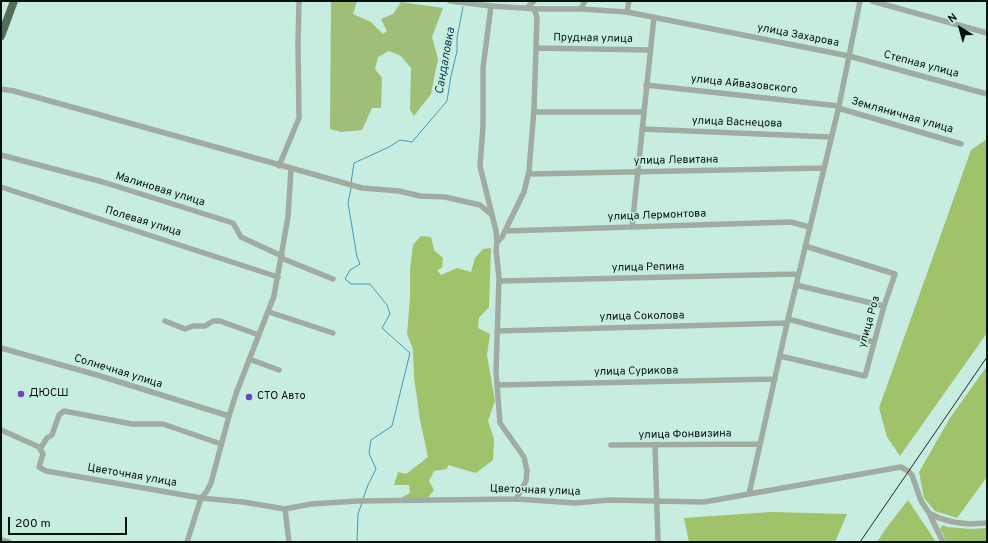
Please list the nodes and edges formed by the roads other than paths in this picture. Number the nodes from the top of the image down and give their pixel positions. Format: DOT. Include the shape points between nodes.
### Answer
graph roads {
  1 [pos="14,1"];
  2 [pos="299,1"];
  3 [pos="450,1"];
  4 [pos="534,1"];
  5 [pos="585,1"];
  6 [pos="630,1"];
  7 [pos="860,1"];
  8 [pos="872,1"];
  9 [pos="491,6"];
  10 [pos="531,9"];
  11 [pos="581,9"];
  12 [pos="627,12"];
  13 [pos="654,17"];
  14 [pos="987,33"];
  15 [pos="1,36"];
  16 [pos="536,48"];
  17 [pos="650,50"];
  18 [pos="849,56"];
  19 [pos="646,84"];
  20 [pos="1,89"];
  21 [pos="987,94"];
  22 [pos="839,107"];
  23 [pos="534,112"];
  24 [pos="644,112"];
  25 [pos="642,129"];
  26 [pos="831,137"];
  27 [pos="961,144"];
  28 [pos="1,155"];
  29 [pos="279,166"];
  30 [pos="291,168"];
  31 [pos="823,168"];
  32 [pos="637,172"];
  33 [pos="529,174"];
  34 [pos="1,187"];
  35 [pos="492,216"];
  36 [pos="809,226"];
  37 [pos="632,227"];
  38 [pos="504,231"];
  39 [pos="496,242"];
  40 [pos="805,246"];
  41 [pos="282,257"];
  42 [pos="798,274"];
  43 [pos="278,277"];
  44 [pos="333,279"];
  45 [pos="499,281"];
  46 [pos="796,285"];
  47 [pos="884,306"];
  48 [pos="269,312"];
  49 [pos="165,321"];
  50 [pos="787,321"];
  51 [pos="497,331"];
  52 [pos="332,333"];
  53 [pos="259,335"];
  54 [pos="874,342"];
  55 [pos="1,348"];
  56 [pos="780,356"];
  57 [pos="249,359"];
  58 [pos="280,370"];
  59 [pos="775,378"];
  60 [pos="497,385"];
  61 [pos="229,416"];
  62 [pos="1,430"];
  63 [pos="221,444"];
  64 [pos="760,444"];
  65 [pos="610,445"];
  66 [pos="655,445"];
  67 [pos="40,449"];
  68 [pos="749,494"];
  69 [pos="201,498"];
  70 [pos="516,499"];
  71 [pos="657,501"];
  72 [pos="285,509"];
  73 [pos="929,513"];
  74 [pos="987,522"];
  75 [pos="1,540"];
  76 [pos="9,542"];
  77 [pos="187,542"];
  78 [pos="289,542"];
  79 [pos="658,542"];
  80 [pos="943,542"];
  1 -- 15 [label="highway"];
  2 -- 29 [label="street" via="299,118"];
  3 -- 9 [label="street, улица Захарова"];
  4 -- 10 [label="street"];
  5 -- 11 [label="street"];
  6 -- 12 [label="street"];
  7 -- 18 [label="street"];
  8 -- 14 [label="street"];
  9 -- 10 [label="street, улица Захарова"];
  9 -- 35 [label="street" via="482,68 480,166"];
  10 -- 11 [label="street, улица Захарова"];
  10 -- 16 [label="street" via="537,17"];
  11 -- 12 [label="street, улица Захарова"];
  12 -- 13 [label="street, улица Захарова"];
  13 -- 17 [label="street"];
  13 -- 18 [label="street, улица Захарова"];
  16 -- 17 [label="street, Прудная улица"];
  16 -- 23 [label="street"];
  17 -- 19 [label="street"];
  18 -- 21 [label="street, Степная улица"];
  18 -- 22 [label="street"];
  19 -- 22 [label="street, улица Айвазовского"];
  19 -- 24 [label="street"];
  20 -- 29 [label="street"];
  22 -- 26 [label="street"];
  22 -- 27 [label="street, Земляничная улица"];
  23 -- 24 [label="street"];
  23 -- 33 [label="street"];
  24 -- 25 [label="street"];
  25 -- 26 [label="street, улица Васнецова"];
  25 -- 32 [label="street"];
  26 -- 31 [label="street"];
  28 -- 41 [label="street, Малиновая улица" via="103,182 233,223 241,237"];
  29 -- 30 [label="street"];
  30 -- 35 [label="street" via="362,188 445,197 480,205"];
  30 -- 41 [label="street"];
  31 -- 32 [label="street, улица Левитана"];
  31 -- 36 [label="street"];
  32 -- 33 [label="street, улица Левитана"];
  32 -- 37 [label="street"];
  33 -- 38 [label="street" via="524,192"];
  34 -- 43 [label="street, Полевая улица"];
  35 -- 39 [label="street"];
  36 -- 37 [label="street, улица Лермонтова" via="792,222"];
  36 -- 40 [label="street"];
  37 -- 38 [label="street, улица Лермонтова"];
  38 -- 39 [label="street"];
  39 -- 45 [label="street"];
  40 -- 42 [label="street"];
  40 -- 47 [label="street, улица Роз" via="896,274"];
  41 -- 43 [label="street"];
  41 -- 44 [label="street, Малиновая улица"];
  42 -- 45 [label="street, улица Репина"];
  42 -- 46 [label="street"];
  43 -- 48 [label="street"];
  45 -- 51 [label="street"];
  46 -- 47 [label="street"];
  46 -- 50 [label="street"];
  47 -- 54 [label="street, улица Роз"];
  48 -- 52 [label="street"];
  48 -- 53 [label="street"];
  49 -- 53 [label="street" via="185,329 220,321"];
  50 -- 51 [label="street, улица Соколова"];
  50 -- 54 [label="street, улица Соколова"];
  50 -- 56 [label="street"];
  51 -- 60 [label="street"];
  53 -- 57 [label="street"];
  54 -- 56 [label="street, улица Роз" via="865,376"];
  55 -- 61 [label="street, Солнечная улица"];
  56 -- 59 [label="street"];
  57 -- 58 [label="street"];
  57 -- 61 [label="street"];
  59 -- 60 [label="street, улица Сурикова"];
  59 -- 64 [label="street"];
  60 -- 70 [label="street" via="500,422 524,457 527,471 526,481"];
  61 -- 63 [label="street"];
  62 -- 67 [label="street"];
  63 -- 67 [label="street" via="164,424 132,424 64,411 59,415 52,435"];
  63 -- 69 [label="street" via="211,483"];
  64 -- 66 [label="street, улица Фонвизина"];
  64 -- 68 [label="street"];
  65 -- 66 [label="street, улица Фонвизина"];
  66 -- 71 [label="street"];
  67 -- 69 [label="street, Цветочная улица" via="43,454 39,466 46,471"];
  68 -- 71 [label="street, Цветочная улица" via="704,502"];
  68 -- 73 [label="street, Цветочная улица" via="900,467 912,475 921,501"];
  69 -- 72 [label="street, Цветочная улица"];
  69 -- 77 [label="street"];
  70 -- 71 [label="street, Цветочная улица" via="575,503 609,500"];
  70 -- 72 [label="street, Цветочная улица" via="357,501 311,504"];
  71 -- 79 [label="street"];
  72 -- 78 [label="street"];
  73 -- 74 [label="street" via="953,522"];
  73 -- 80 [label="street, Цветочная улица"];
  75 -- 76 [label="street"];
}
